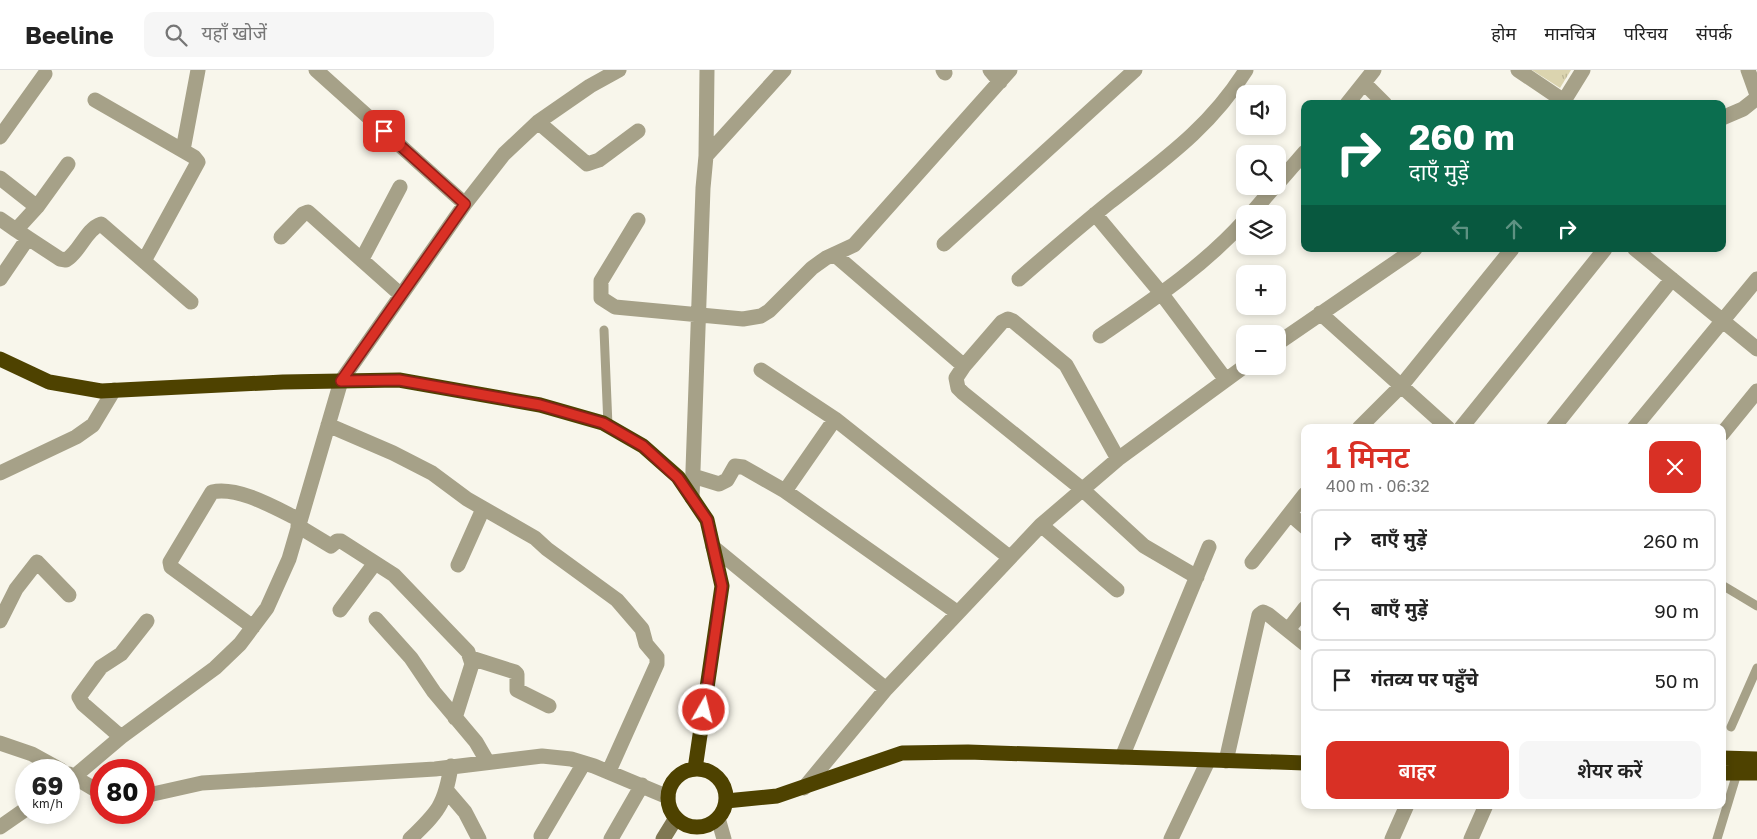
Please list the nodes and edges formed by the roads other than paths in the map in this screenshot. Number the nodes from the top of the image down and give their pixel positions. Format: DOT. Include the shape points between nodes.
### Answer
graph roads {
  1 [pos="198,70"];
  2 [pos="316,70"];
  3 [pos="619,70"];
  4 [pos="706,70"];
  5 [pos="784,70"];
  6 [pos="1010,70"];
  7 [pos="1135,70"];
  8 [pos="1246,70"];
  9 [pos="1374,70"];
  10 [pos="1518,70"];
  11 [pos="1583,70"];
  12 [pos="1748,70"];
  13 [pos="45,74"];
  14 [pos="995,76"];
  15 [pos="1365,84"];
  16 [pos="1757,96"];
  17 [pos="95,100"];
  18 [pos="1351,100"];
  19 [pos="1381,100"];
  20 [pos="1560,100"];
  21 [pos="1564,100"];
  22 [pos="1750,108"];
  23 [pos="1726,117"];
  24 [pos="538,122"];
  25 [pos="638,131"];
  26 [pos="0,137"];
  27 [pos="183,150"];
  28 [pos="706,156"];
  29 [pos="1301,157"];
  30 [pos="68,164"];
  31 [pos="1286,174"];
  32 [pos="0,178"];
  33 [pos="400,187"];
  34 [pos="1267,195"];
  35 [pos="465,204"];
  36 [pos="1259,205"];
  37 [pos="37,207"];
  38 [pos="1095,214"];
  39 [pos="0,220"];
  40 [pos="638,220"];
  41 [pos="1236,230"];
  42 [pos="22,234"];
  43 [pos="281,237"];
  44 [pos="944,244"];
  45 [pos="1411,252"];
  46 [pos="1510,252"];
  47 [pos="1603,252"];
  48 [pos="1639,252"];
  49 [pos="835,255"];
  50 [pos="362,259"];
  51 [pos="144,260"];
  52 [pos="0,279"];
  53 [pos="1019,279"];
  54 [pos="1672,279"];
  55 [pos="1757,279"];
  56 [pos="1162,293"];
  57 [pos="401,295"];
  58 [pos="191,302"];
  59 [pos="699,313"];
  60 [pos="1320,313"];
  61 [pos="1723,321"];
  62 [pos="604,330"];
  63 [pos="1100,336"];
  64 [pos="1286,338"];
  65 [pos="1757,349"];
  66 [pos="0,359"];
  67 [pos="964,366"];
  68 [pos="761,370"];
  69 [pos="1236,373"];
  70 [pos="1226,380"];
  71 [pos="341,381"];
  72 [pos="1402,384"];
  73 [pos="114,390"];
  74 [pos="1757,391"];
  75 [pos="835,418"];
  76 [pos="1363,424"];
  77 [pos="1444,424"];
  78 [pos="1464,424"];
  79 [pos="1556,424"];
  80 [pos="1637,424"];
  81 [pos="328,425"];
  82 [pos="608,426"];
  83 [pos="1726,429"];
  84 [pos="1118,459"];
  85 [pos="0,473"];
  86 [pos="693,476"];
  87 [pos="1082,490"];
  88 [pos="785,491"];
  89 [pos="692,498"];
  90 [pos="1301,499"];
  91 [pos="483,509"];
  92 [pos="1290,514"];
  93 [pos="299,523"];
  94 [pos="1301,524"];
  95 [pos="1041,525"];
  96 [pos="713,547"];
  97 [pos="1209,547"];
  98 [pos="1009,558"];
  99 [pos="1252,562"];
  100 [pos="375,563"];
  101 [pos="458,564"];
  102 [pos="1197,577"];
  103 [pos="1726,587"];
  104 [pos="1117,590"];
  105 [pos="70,595"];
  106 [pos="1757,606"];
  107 [pos="340,610"];
  108 [pos="958,613"];
  109 [pos="1301,613"];
  110 [pos="376,619"];
  111 [pos="0,621"];
  112 [pos="147,621"];
  113 [pos="253,627"];
  114 [pos="1288,630"];
  115 [pos="1301,641"];
  116 [pos="471,658"];
  117 [pos="1757,668"];
  118 [pos="886,689"];
  119 [pos="549,706"];
  120 [pos="455,718"];
  121 [pos="1730,727"];
  122 [pos="121,737"];
  123 [pos="0,743"];
  124 [pos="1122,757"];
  125 [pos="40,759"];
  126 [pos="1726,760"];
  127 [pos="487,761"];
  128 [pos="1208,761"];
  129 [pos="1226,761"];
  130 [pos="584,763"];
  131 [pos="1301,763"];
  132 [pos="451,766"];
  133 [pos="1740,766"];
  134 [pos="80,767"];
  135 [pos="695,769"];
  136 [pos="609,771"];
  137 [pos="1757,773"];
  138 [pos="642,784"];
  139 [pos="804,788"];
  140 [pos="447,791"];
  141 [pos="155,794"];
  142 [pos="668,797"];
  143 [pos="726,800"];
  144 [pos="1405,809"];
  145 [pos="1484,809"];
  146 [pos="15,817"];
  147 [pos="676,818"];
  148 [pos="718,818"];
  149 [pos="0,827"];
  150 [pos="541,836"];
  151 [pos="410,839"];
  152 [pos="479,839"];
  153 [pos="610,839"];
  154 [pos="664,839"];
  155 [pos="724,839"];
  156 [pos="1171,839"];
  157 [pos="1392,839"];
  158 [pos="1471,839"];
  159 [pos="1717,839"];
  1 -- 27 [label="street"];
  2 -- 35 [label="street"];
  3 -- 24 [label="street"];
  4 -- 28 [label="street"];
  5 -- 28 [label="street"];
  6 -- 14 [label="street"];
  7 -- 44 [label="street"];
  8 -- 38 [label="street" via="1220,109 1196,134"];
  9 -- 15 [label="street"];
  10 -- 20 [label="street"];
  11 -- 21 [label="street"];
  12 -- 16 [label="street"];
  13 -- 26 [label="street"];
  14 -- 49 [label="street" via="854,245"];
  15 -- 18 [label="street"];
  15 -- 19 [label="street"];
  16 -- 22 [label="street"];
  17 -- 27 [label="street"];
  22 -- 23 [label="street"];
  24 -- 25 [label="street" via="587,164 599,160"];
  24 -- 35 [label="street" via="504,154"];
  27 -- 51 [label="street" via="196,159 197,165"];
  28 -- 59 [label="street"];
  29 -- 31 [label="street"];
  30 -- 37 [label="street"];
  32 -- 37 [label="street"];
  33 -- 50 [label="street"];
  34 -- 36 [label="street"];
  35 -- 57 [label="street"];
  37 -- 42 [label="street"];
  38 -- 53 [label="street"];
  38 -- 56 [label="street"];
  39 -- 42 [label="street"];
  40 -- 59 [label="street" via="601,281 601,298 614,307"];
  41 -- 56 [label="street" via="1223,245"];
  42 -- 51 [label="street" via="60,260 66,260 95,227 102,224"];
  42 -- 52 [label="street"];
  43 -- 50 [label="street" via="308,212"];
  45 -- 60 [label="street"];
  46 -- 72 [label="street"];
  47 -- 78 [label="street"];
  48 -- 54 [label="street"];
  49 -- 59 [label="street" via="812,268 761,316 743,319"];
  49 -- 67 [label="street"];
  50 -- 57 [label="street"];
  51 -- 58 [label="street"];
  54 -- 61 [label="street"];
  54 -- 79 [label="street"];
  55 -- 61 [label="street"];
  56 -- 63 [label="street"];
  56 -- 70 [label="street"];
  57 -- 71 [label="street"];
  59 -- 86 [label="street"];
  60 -- 64 [label="street"];
  60 -- 72 [label="street"];
  61 -- 65 [label="street"];
  61 -- 80 [label="street"];
  62 -- 82 [label="lane"];
  66 -- 73 [label="highway" via="49,382 101,391"];
  67 -- 84 [label="street" via="1002,322 1012,321 1066,365"];
  67 -- 87 [label="street" via="956,378 958,388"];
  68 -- 75 [label="street"];
  69 -- 70 [label="street"];
  70 -- 84 [label="street"];
  71 -- 73 [label="highway"];
  71 -- 81 [label="street"];
  71 -- 82 [label="highway" via="399,380 540,405"];
  72 -- 76 [label="street"];
  72 -- 77 [label="street"];
  73 -- 85 [label="street" via="93,425 76,437"];
  74 -- 83 [label="street"];
  75 -- 88 [label="street"];
  75 -- 98 [label="street"];
  81 -- 91 [label="street" via="432,473"];
  81 -- 93 [label="street"];
  82 -- 89 [label="highway" via="643,446 678,478"];
  84 -- 87 [label="street"];
  86 -- 88 [label="street" via="719,484 727,480 739,465"];
  86 -- 89 [label="street"];
  87 -- 95 [label="street"];
  87 -- 102 [label="street" via="1144,546"];
  88 -- 108 [label="street"];
  89 -- 96 [label="highway" via="707,520"];
  90 -- 92 [label="street"];
  91 -- 101 [label="street"];
  91 -- 136 [label="street" via="523,529 609,593 642,629 646,644 657,657 657,664"];
  92 -- 94 [label="street"];
  92 -- 99 [label="street"];
  93 -- 100 [label="street" via="331,546 341,541"];
  93 -- 113 [label="street" via="289,559 267,608"];
  93 -- 113 [label="street" via="254,498 212,492 170,562 171,568"];
  95 -- 98 [label="street"];
  95 -- 104 [label="street"];
  96 -- 118 [label="street"];
  96 -- 135 [label="highway" via="722,586"];
  97 -- 102 [label="street"];
  98 -- 108 [label="street"];
  100 -- 107 [label="street"];
  100 -- 116 [label="street" via="404,584"];
  102 -- 124 [label="street"];
  103 -- 106 [label="lane"];
  105 -- 111 [label="street" via="39,564 34,563"];
  108 -- 118 [label="street"];
  109 -- 114 [label="street"];
  110 -- 120 [label="street" via="411,658"];
  112 -- 122 [label="street" via="121,654 101,667 79,697"];
  113 -- 122 [label="street" via="215,668"];
  114 -- 115 [label="street"];
  114 -- 129 [label="street" via="1265,613 1257,619"];
  116 -- 119 [label="street" via="515,672 516,690"];
  116 -- 120 [label="street" via="472,664"];
  117 -- 121 [label="lane"];
  118 -- 139 [label="street"];
  120 -- 127 [label="street" via="476,742"];
  122 -- 134 [label="street"];
  123 -- 125 [label="street"];
  124 -- 128 [label="highway"];
  124 -- 139 [label="highway" via="902,753"];
  126 -- 133 [label="highway"];
  127 -- 130 [label="street" via="542,756"];
  127 -- 132 [label="street"];
  128 -- 129 [label="highway"];
  128 -- 156 [label="street"];
  129 -- 131 [label="highway"];
  130 -- 136 [label="street"];
  130 -- 150 [label="street"];
  132 -- 140 [label="street"];
  132 -- 141 [label="street" via="202,783"];
  133 -- 137 [label="highway"];
  133 -- 159 [label="lane"];
  135 -- 142 [label="highway" via="676,779"];
  135 -- 143 [label="highway" via="719,780"];
  136 -- 138 [label="street"];
  138 -- 142 [label="street"];
  138 -- 153 [label="street"];
  139 -- 143 [label="highway" via="777,796"];
  140 -- 151 [label="street" via="436,812"];
  140 -- 152 [label="street" via="465,812"];
  142 -- 147 [label="highway"];
  143 -- 148 [label="highway"];
  144 -- 157 [label="street"];
  145 -- 158 [label="street"];
  146 -- 149 [label="street"];
  147 -- 148 [label="highway" via="687,825 705,826"];
  147 -- 154 [label="street"];
  148 -- 155 [label="street"];
}
